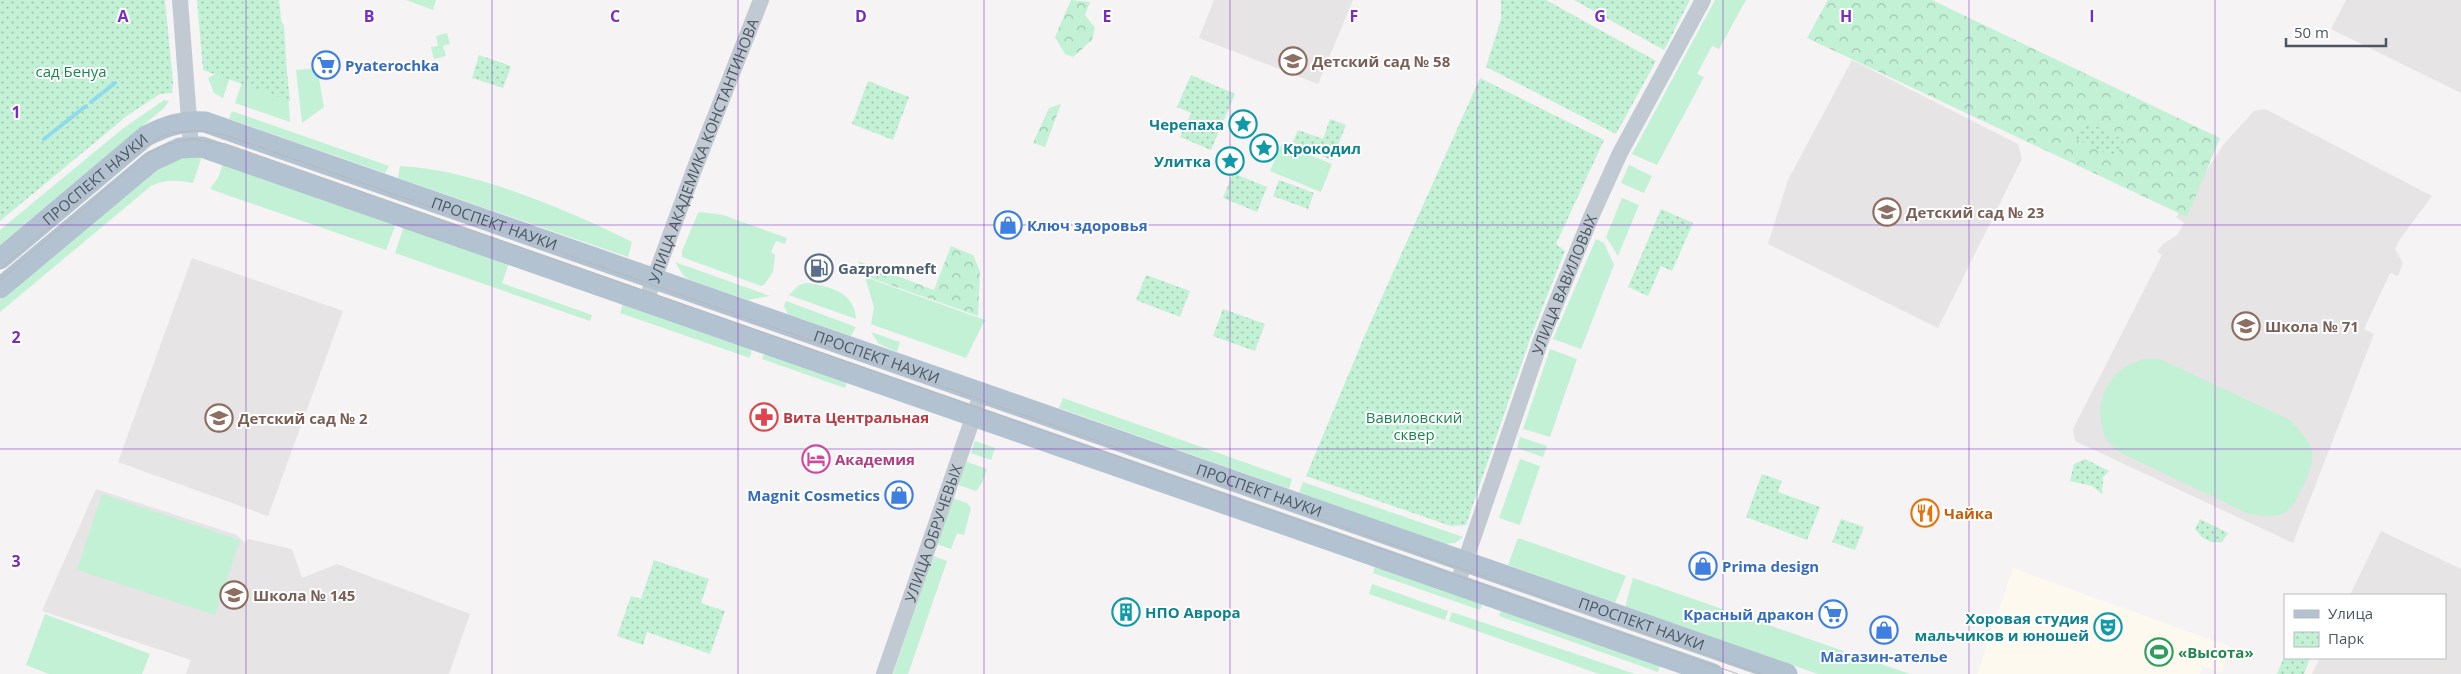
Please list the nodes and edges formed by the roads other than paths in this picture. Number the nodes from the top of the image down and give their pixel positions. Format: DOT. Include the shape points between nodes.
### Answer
graph roads {
  1 [pos="180,0"];
  2 [pos="761,0"];
  3 [pos="1704,0"];
  4 [pos="190,121"];
  5 [pos="191,146"];
  6 [pos="0,259"];
  7 [pos="654,278"];
  8 [pos="0,288"];
  9 [pos="646,301"];
  10 [pos="982,392"];
  11 [pos="973,415"];
  12 [pos="1465,562"];
  13 [pos="1457,585"];
  14 [pos="884,674"];
  15 [pos="1713,674"];
  16 [pos="1787,674"];
  1 -- 4 [label="street"];
  2 -- 7 [label="street, УЛИЦА АКАДЕМИКА КОНСТАНТИНОВА"];
  3 -- 12 [label="street, УЛИЦА ВАВИЛОВЫХ" via="1620,153 1591,217 1541,340"];
  4 -- 5 [label="street"];
  4 -- 6 [label="main road, ПРОСПЕКТ НАУКИ" via="146,136"];
  4 -- 7 [label="main road, ПРОСПЕКТ НАУКИ" via="206,122 230,130"];
  5 -- 8 [label="main road, ПРОСПЕКТ НАУКИ" via="166,152 152,161"];
  5 -- 9 [label="main road, ПРОСПЕКТ НАУКИ" via="211,149"];
  7 -- 9 [label="street, УЛИЦА АКАДЕМИКА КОНСТАНТИНОВА"];
  7 -- 10 [label="main road, ПРОСПЕКТ НАУКИ"];
  9 -- 11 [label="main road, ПРОСПЕКТ НАУКИ"];
  10 -- 11 [label="street, УЛИЦА ОБРУЧЕВЫХ"];
  10 -- 12 [label="main road, ПРОСПЕКТ НАУКИ"];
  11 -- 13 [label="main road, ПРОСПЕКТ НАУКИ"];
  11 -- 14 [label="street, УЛИЦА ОБРУЧЕВЫХ"];
  12 -- 13 [label="street, УЛИЦА ВАВИЛОВЫХ"];
  12 -- 16 [label="main road, ПРОСПЕКТ НАУКИ"];
  13 -- 15 [label="main road, ПРОСПЕКТ НАУКИ"];
}
